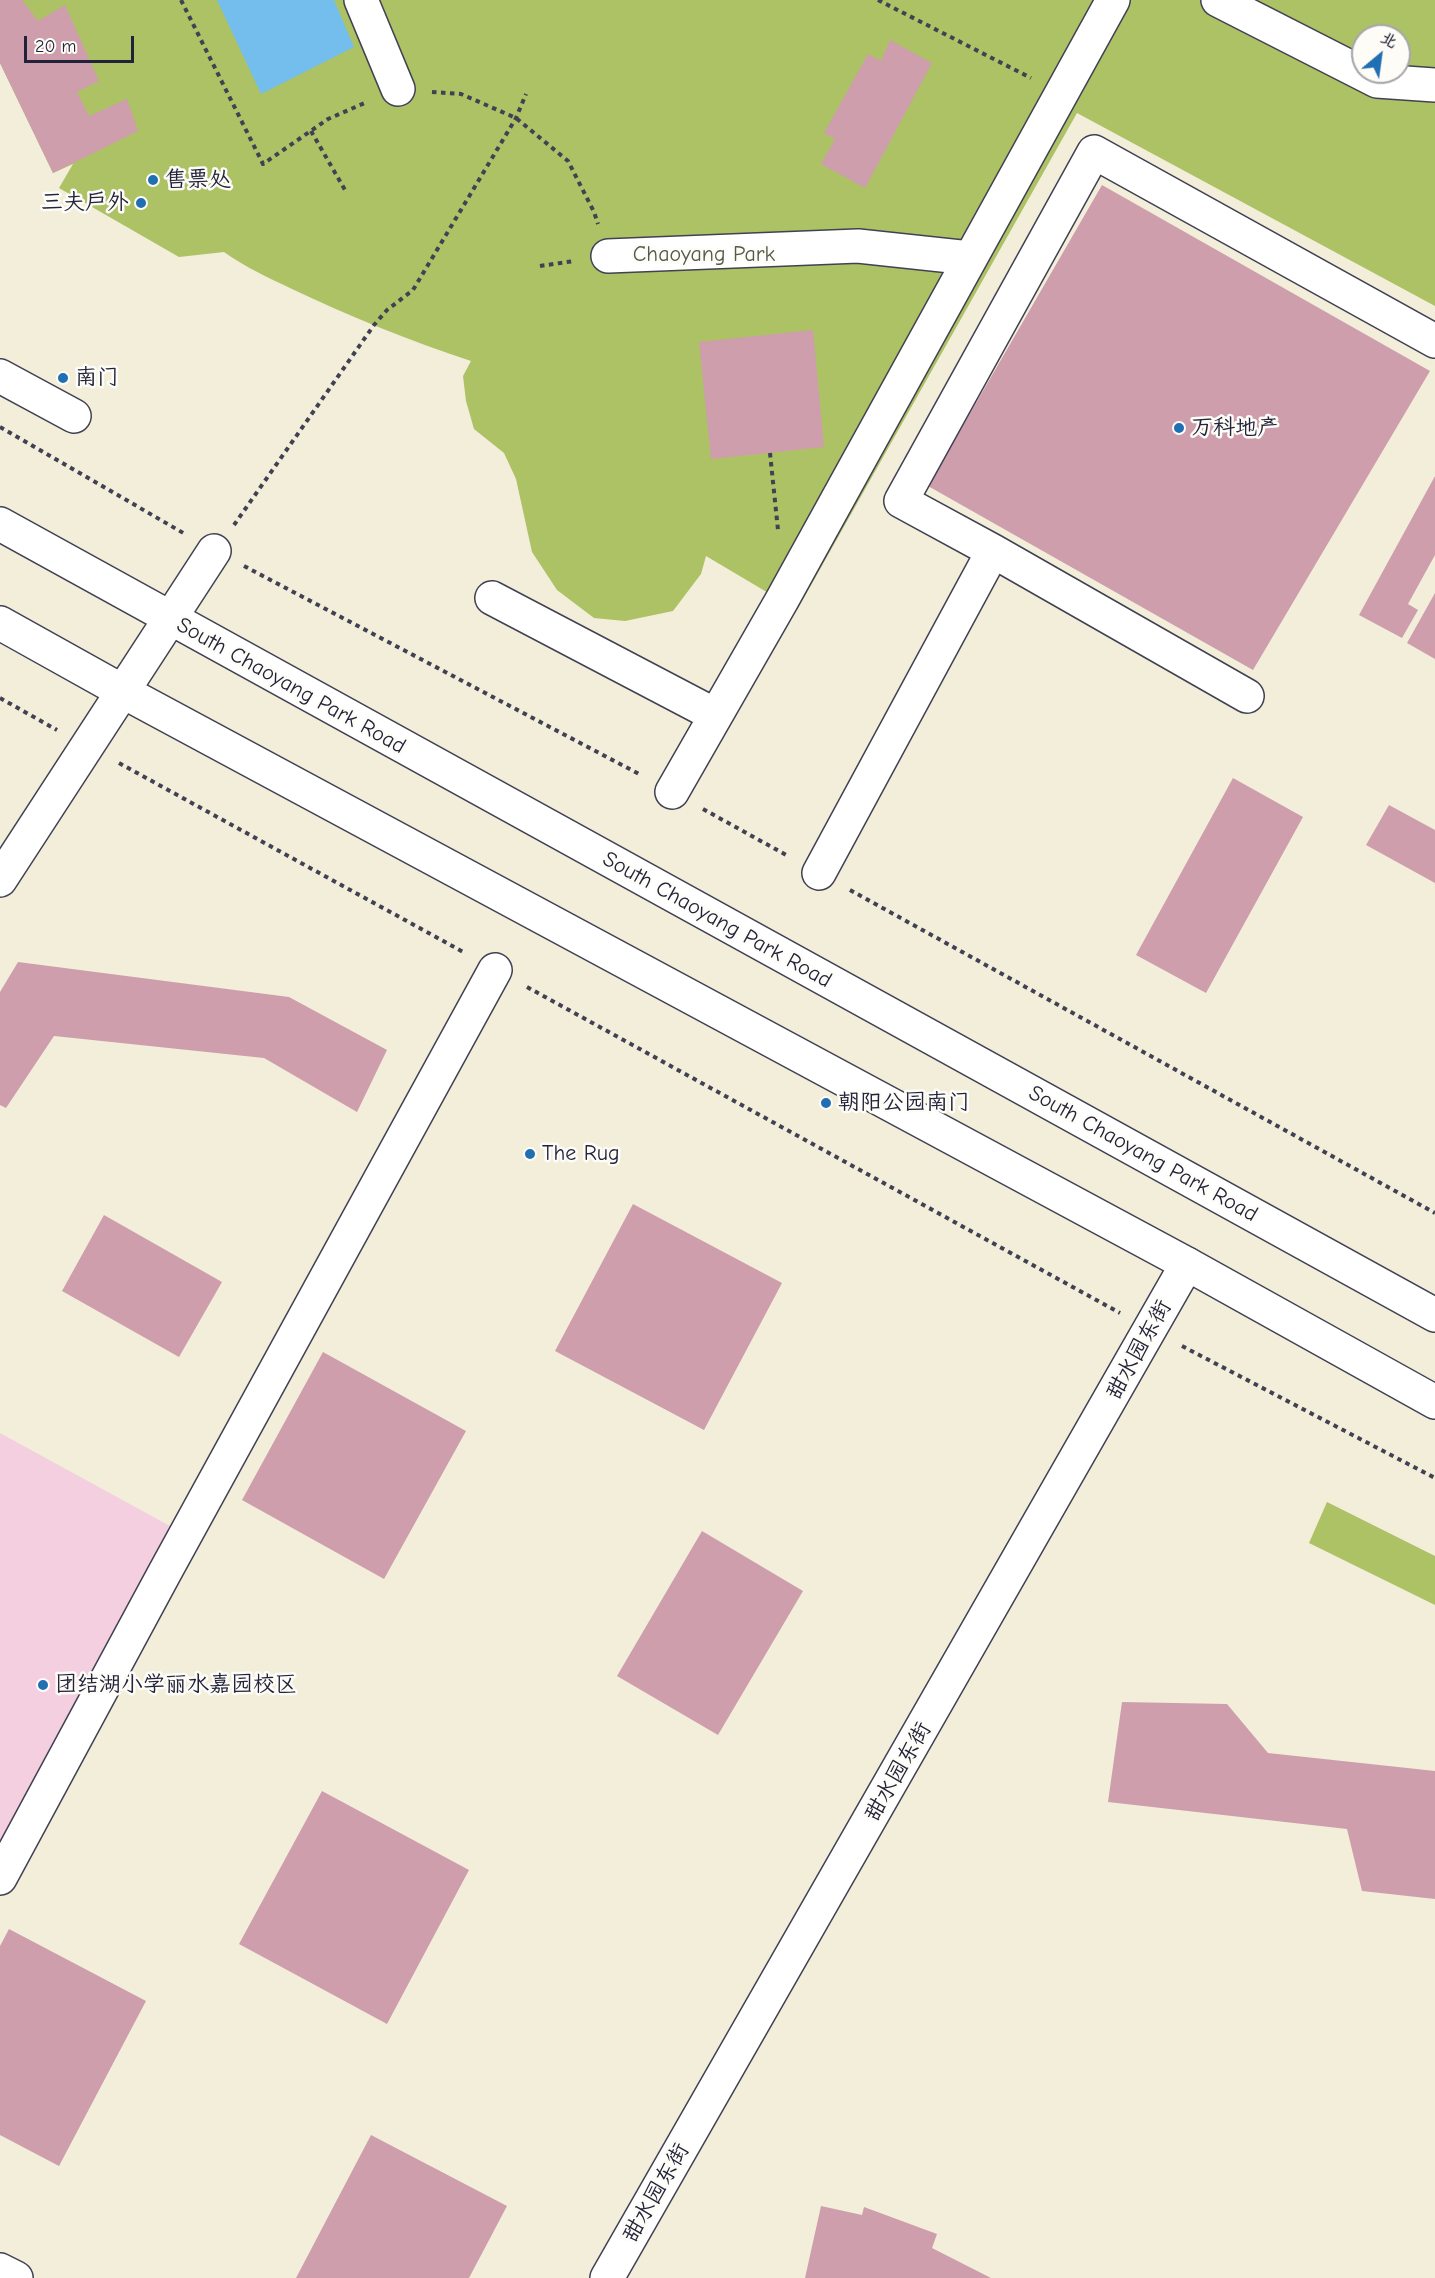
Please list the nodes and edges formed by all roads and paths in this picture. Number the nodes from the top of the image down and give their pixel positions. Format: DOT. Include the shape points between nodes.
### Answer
graph roads {
  1 [pos="361,0"];
  2 [pos="878,0"];
  3 [pos="1113,0"];
  4 [pos="1218,0"];
  5 [pos="1435,85"];
  6 [pos="398,89"];
  7 [pos="1062,92"];
  8 [pos="526,94"];
  9 [pos="311,131"];
  10 [pos="345,190"];
  11 [pos="608,256"];
  12 [pos="970,258"];
  13 [pos="1435,341"];
  14 [pos="0,376"];
  15 [pos="74,416"];
  16 [pos="0,427"];
  17 [pos="770,453"];
  18 [pos="0,524"];
  19 [pos="779,533"];
  20 [pos="214,551"];
  21 [pos="993,551"];
  22 [pos="492,598"];
  23 [pos="171,619"];
  24 [pos="0,623"];
  25 [pos="122,691"];
  26 [pos="1247,696"];
  27 [pos="0,698"];
  28 [pos="715,715"];
  29 [pos="86,745"];
  30 [pos="672,792"];
  31 [pos="819,873"];
  32 [pos="0,880"];
  33 [pos="495,970"];
  34 [pos="1435,1213"];
  35 [pos="1187,1264"];
  36 [pos="1435,1315"];
  37 [pos="1151,1330"];
  38 [pos="1435,1402"];
  39 [pos="1435,1478"];
  40 [pos="0,1878"];
  41 [pos="0,2270"];
  42 [pos="16,2278"];
  43 [pos="607,2278"];
  1 -- 6 [label="main road"];
  2 -- 7 [label="path"];
  3 -- 7 [label="main road"];
  4 -- 5 [label="main road" via="1377,81"];
  7 -- 12 [label="main road"];
  8 -- 20 [label="path" via="516,118 413,291 374,325 230,535"];
  9 -- 10 [label="path"];
  11 -- 12 [label="main road" via="858,246"];
  12 -- 28 [label="main road"];
  13 -- 21 [label="main road" via="1094,152 901,501"];
  14 -- 15 [label="main road"];
  16 -- 20 [label="path"];
  17 -- 19 [label="path"];
  18 -- 23 [label="main road, South Chaoyang Park Road"];
  20 -- 23 [label="main road"];
  20 -- 30 [label="path"];
  21 -- 26 [label="main road"];
  21 -- 31 [label="main road"];
  22 -- 28 [label="main road"];
  23 -- 25 [label="main road"];
  23 -- 36 [label="main road, South Chaoyang Park Road"];
  24 -- 25 [label="main road"];
  25 -- 29 [label="main road"];
  25 -- 35 [label="main road"];
  27 -- 29 [label="path"];
  28 -- 30 [label="main road"];
  29 -- 32 [label="main road"];
  29 -- 33 [label="path"];
  30 -- 31 [label="path"];
  31 -- 34 [label="path"];
  33 -- 37 [label="path"];
  33 -- 40 [label="main road"];
  35 -- 37 [label="main road, 甜水园东街"];
  35 -- 38 [label="main road"];
  37 -- 39 [label="path"];
  37 -- 43 [label="main road, 甜水园东街"];
  41 -- 42 [label="main road"];
}
